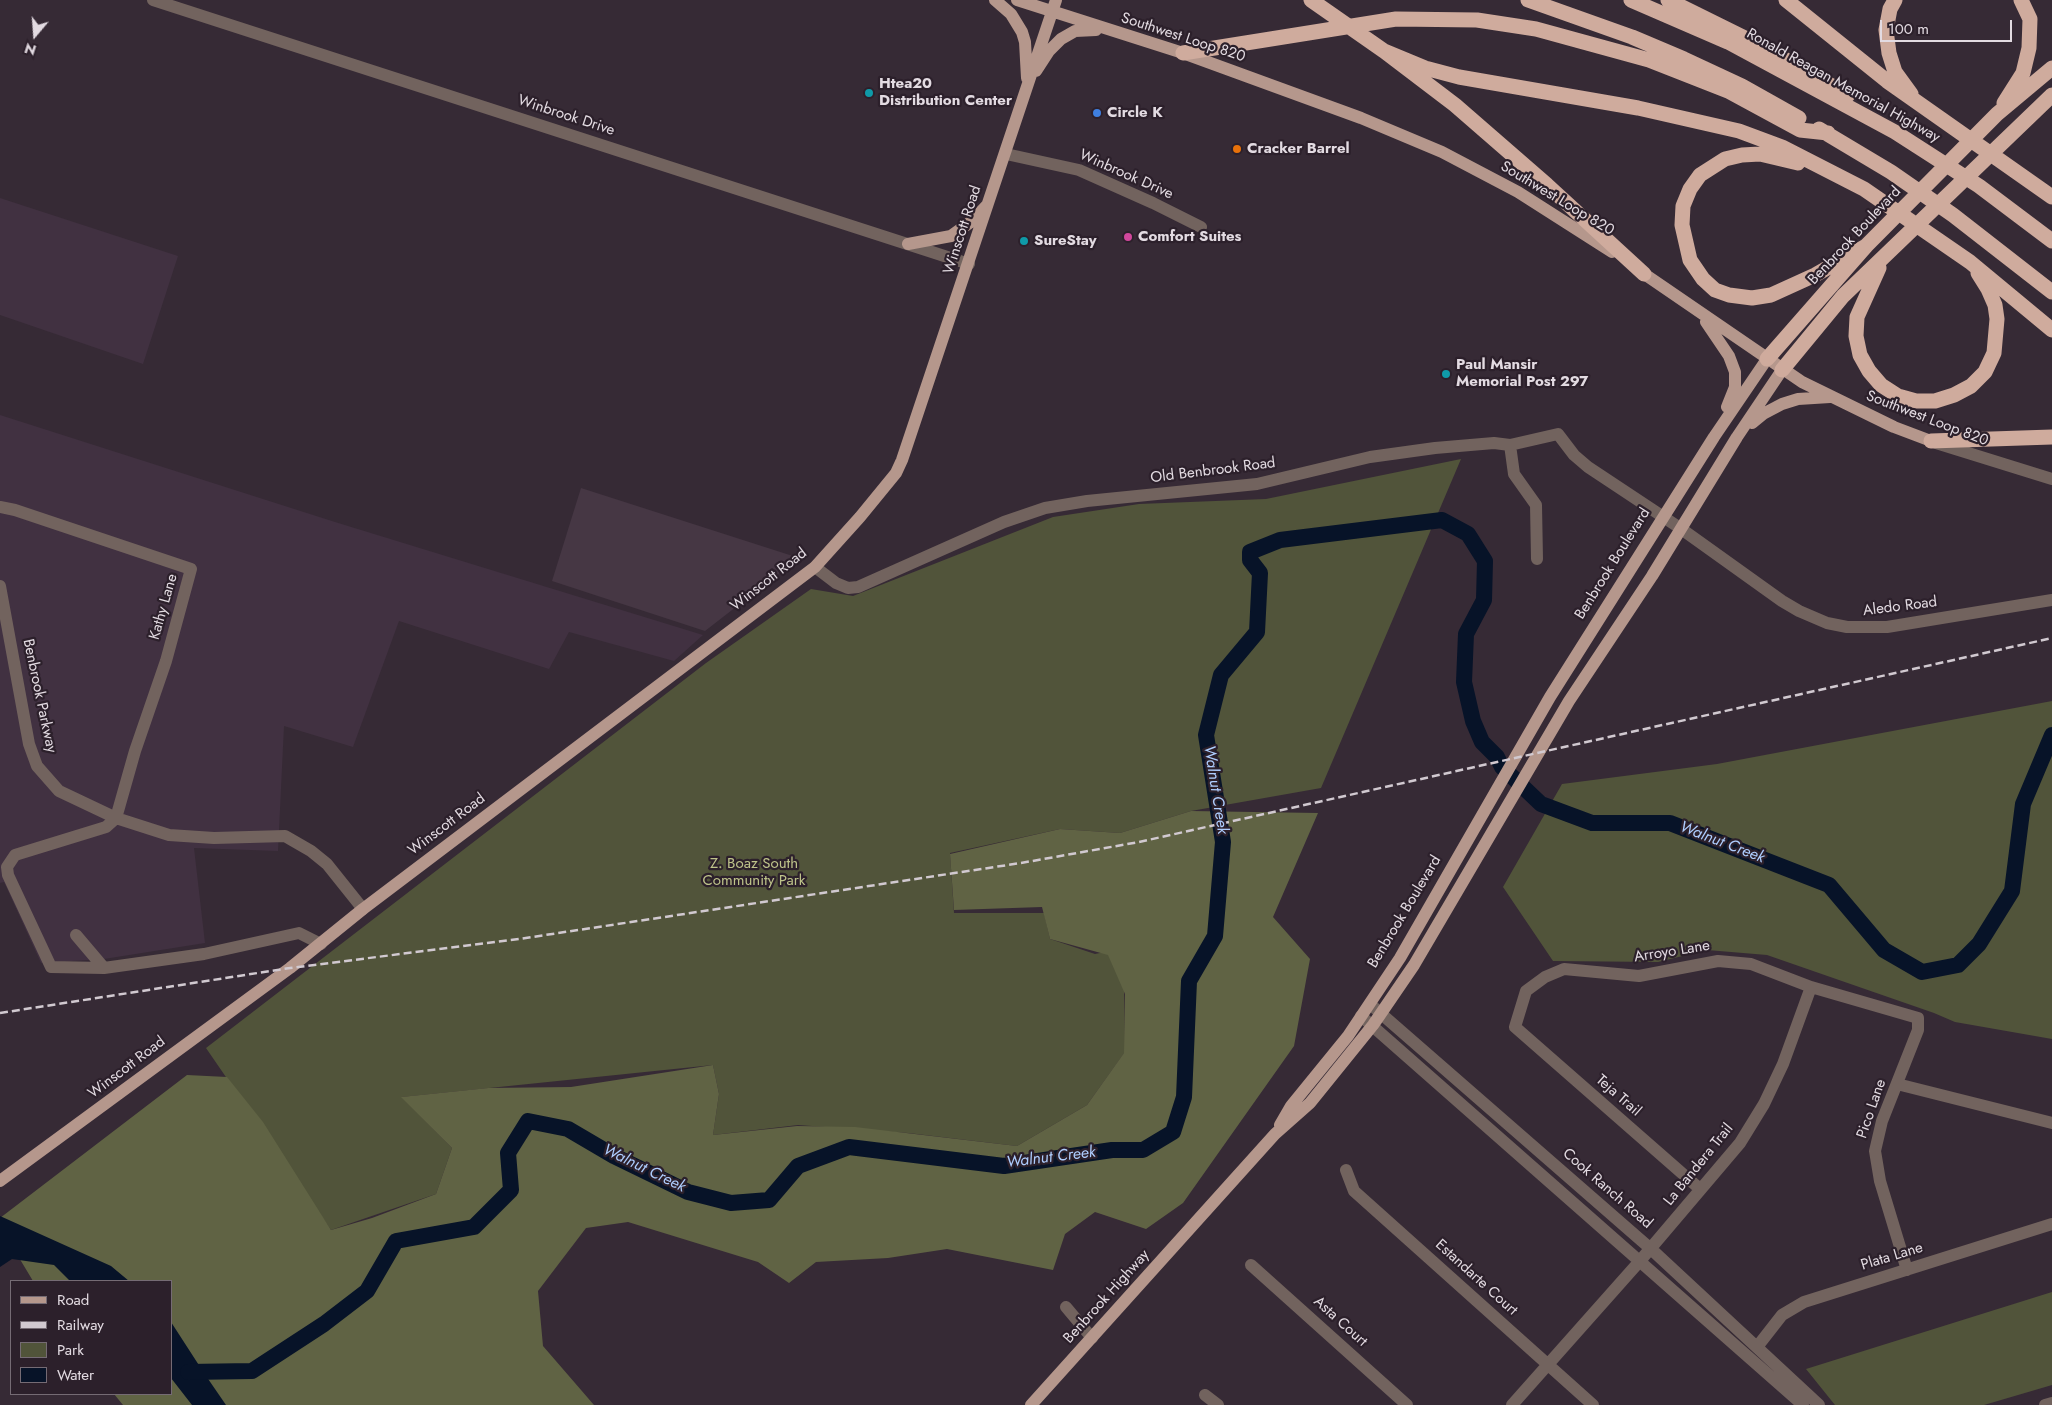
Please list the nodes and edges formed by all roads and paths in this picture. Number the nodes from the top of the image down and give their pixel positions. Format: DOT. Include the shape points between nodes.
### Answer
graph roads {
  1 [pos="153,0"];
  2 [pos="995,0"];
  3 [pos="1017,0"];
  4 [pos="1311,0"];
  5 [pos="1528,0"];
  6 [pos="1631,0"];
  7 [pos="1668,0"];
  8 [pos="1786,0"];
  9 [pos="1895,0"];
  10 [pos="2021,0"];
  11 [pos="1054,6"];
  12 [pos="1111,32"];
  13 [pos="1384,51"];
  14 [pos="1183,53"];
  15 [pos="2052,68"];
  16 [pos="1027,86"];
  17 [pos="2052,95"];
  18 [pos="1918,103"];
  19 [pos="2052,106"];
  20 [pos="1996,115"];
  21 [pos="2020,126"];
  22 [pos="1895,132"];
  23 [pos="1828,133"];
  24 [pos="1006,154"];
  25 [pos="1849,180"];
  26 [pos="2049,193"];
  27 [pos="990,201"];
  28 [pos="1201,227"];
  29 [pos="2052,241"];
  30 [pos="1870,242"];
  31 [pos="908,244"];
  32 [pos="1883,260"];
  33 [pos="1970,262"];
  34 [pos="969,264"];
  35 [pos="1644,274"];
  36 [pos="2052,292"];
  37 [pos="1702,316"];
  38 [pos="2052,330"];
  39 [pos="1767,359"];
  40 [pos="1782,370"];
  41 [pos="1830,397"];
  42 [pos="1714,437"];
  43 [pos="1737,437"];
  44 [pos="2052,437"];
  45 [pos="1931,441"];
  46 [pos="1510,445"];
  47 [pos="2052,479"];
  48 [pos="0,507"];
  49 [pos="1663,517"];
  50 [pos="1680,528"];
  51 [pos="1537,559"];
  52 [pos="815,567"];
  53 [pos="0,586"];
  54 [pos="2052,600"];
  55 [pos="116,818"];
  56 [pos="363,909"];
  57 [pos="76,935"];
  58 [pos="321,944"];
  59 [pos="104,968"];
  60 [pos="1811,987"];
  61 [pos="1370,1004"];
  62 [pos="1381,1013"];
  63 [pos="1361,1016"];
  64 [pos="1918,1018"];
  65 [pos="1373,1025"];
  66 [pos="1514,1027"];
  67 [pos="1897,1084"];
  68 [pos="2052,1122"];
  69 [pos="1275,1134"];
  70 [pos="1346,1170"];
  71 [pos="0,1181"];
  72 [pos="1700,1189"];
  73 [pos="1208,1210"];
  74 [pos="2052,1224"];
  75 [pos="1651,1249"];
  76 [pos="1639,1262"];
  77 [pos="1251,1265"];
  78 [pos="1907,1270"];
  79 [pos="1066,1307"];
  80 [pos="1092,1338"];
  81 [pos="1757,1347"];
  82 [pos="1550,1365"];
  83 [pos="1205,1395"];
  84 [pos="2052,1403"];
  85 [pos="1031,1405"];
  86 [pos="1218,1405"];
  87 [pos="1407,1405"];
  88 [pos="1512,1405"];
  89 [pos="1593,1405"];
  90 [pos="1803,1405"];
  91 [pos="1819,1405"];
  92 [pos="2045,1405"];
  1 -- 31 [label="street, Winbrook Drive"];
  2 -- 16 [label="main road" via="1012,14 1022,32"];
  3 -- 11 [label="main road, Southwest Loop 820"];
  4 -- 13 [label="highway"];
  5 -- 23 [label="highway" via="1684,59"];
  6 -- 22 [label="highway, Ronald Reagan Memorial Highway" via="1728,42"];
  7 -- 22 [label="highway" via="1763,47 1887,117"];
  8 -- 18 [label="highway"];
  9 -- 18 [label="highway" via="1886,30 1889,53 1895,72"];
  10 -- 20 [label="highway" via="2030,19 2030,48 2023,73"];
  11 -- 12 [label="main road, Southwest Loop 820"];
  11 -- 16 [label="main road, Winscott Road"];
  12 -- 14 [label="main road, Southwest Loop 820"];
  12 -- 16 [label="main road" via="1088,29 1061,39 1049,51"];
  13 -- 25 [label="highway" via="1459,78 1638,108 1738,130 1782,147"];
  13 -- 35 [label="highway" via="1455,105"];
  14 -- 23 [label="highway" via="1396,19 1477,20 1536,28 1649,60 1706,81 1800,130"];
  14 -- 35 [label="main road, Southwest Loop 820" via="1361,118 1442,152 1546,208"];
  15 -- 20 [label="highway, Benbrook Boulevard"];
  16 -- 24 [label="main road, Winscott Road"];
  17 -- 21 [label="highway, Benbrook Boulevard"];
  18 -- 26 [label="highway"];
  19 -- 21 [label="highway"];
  20 -- 30 [label="highway, Benbrook Boulevard"];
  21 -- 32 [label="highway, Benbrook Boulevard"];
  22 -- 29 [label="highway, Ronald Reagan Memorial Highway" via="1979,186"];
  23 -- 36 [label="highway" via="1952,215"];
  24 -- 27 [label="main road, Winscott Road"];
  24 -- 28 [label="street, Winbrook Drive" via="1078,170 1153,202"];
  25 -- 30 [label="highway" via="1760,154 1725,159 1700,175 1683,206 1682,226 1690,260 1715,290 1729,296 1752,298 1792,286"];
  25 -- 33 [label="highway"];
  27 -- 31 [label="main road" via="972,222 951,236"];
  27 -- 34 [label="main road, Winscott Road"];
  30 -- 39 [label="highway, Benbrook Boulevard"];
  31 -- 34 [label="street, Winbrook Drive"];
  32 -- 33 [label="highway" via="1857,317 1860,355 1881,385 1898,396 1916,401 1935,401 1971,386 1985,372 1994,353 1997,337 1995,304"];
  32 -- 40 [label="highway, Benbrook Boulevard" via="1842,296"];
  33 -- 38 [label="highway"];
  34 -- 52 [label="main road, Winscott Road" via="896,473"];
  35 -- 37 [label="main road, Southwest Loop 820"];
  37 -- 39 [label="main road, Southwest Loop 820"];
  37 -- 42 [label="main road" via="1729,356 1735,372 1733,395"];
  39 -- 40 [label="main road, Southwest Loop 820"];
  39 -- 42 [label="main road, Benbrook Boulevard"];
  40 -- 41 [label="main road, Southwest Loop 820"];
  40 -- 43 [label="main road, Benbrook Boulevard"];
  41 -- 43 [label="main road" via="1798,399 1782,404 1763,414"];
  41 -- 45 [label="main road, Southwest Loop 820"];
  42 -- 49 [label="main road, Benbrook Boulevard"];
  43 -- 50 [label="main road, Benbrook Boulevard"];
  44 -- 45 [label="highway"];
  45 -- 47 [label="street, Southwest Loop 820"];
  46 -- 49 [label="street, Old Benbrook Road" via="1558,434 1588,467"];
  46 -- 51 [label="street" via="1514,474 1536,505"];
  46 -- 52 [label="street, Old Benbrook Road" via="1494,443 1434,448 1370,457 1257,484 1045,508 1004,522 858,587 848,588 836,583"];
  48 -- 55 [label="street, Kathy Lane" via="191,569 166,661"];
  49 -- 50 [label="street, Aledo Road"];
  49 -- 61 [label="main road, Benbrook Boulevard" via="1550,697 1400,958"];
  50 -- 54 [label="street, Aledo Road" via="1799,611 1841,626 1888,627"];
  50 -- 62 [label="main road, Benbrook Boulevard" via="1652,576 1569,700 1414,965"];
  52 -- 56 [label="main road, Winscott Road"];
  53 -- 55 [label="street, Benbrook Parkway" via="29,744 37,766 59,791"];
  55 -- 56 [label="street, Benbrook Parkway" via="169,835 214,838 285,836 311,850 327,864"];
  55 -- 59 [label="street" via="106,828 15,855 7,867 50,967"];
  56 -- 58 [label="main road, Winscott Road"];
  57 -- 59 [label="street"];
  58 -- 59 [label="street" via="298,933 204,954"];
  58 -- 71 [label="main road, Winscott Road"];
  60 -- 64 [label="street, Arroyo Lane"];
  60 -- 66 [label="street, Arroyo Lane" via="1751,964 1718,961 1639,976 1564,969 1526,991"];
  60 -- 72 [label="street, La Bandera Trail" via="1783,1064 1764,1104 1740,1143"];
  61 -- 62 [label="street, Cook Ranch Road"];
  61 -- 63 [label="main road, Benbrook Boulevard"];
  62 -- 65 [label="main road, Benbrook Boulevard"];
  62 -- 75 [label="street, Cook Ranch Road"];
  63 -- 65 [label="street"];
  63 -- 69 [label="main road, Benbrook Boulevard" via="1290,1106"];
  64 -- 67 [label="street, Pico Lane" via="1918,1030"];
  65 -- 69 [label="main road, Benbrook Boulevard" via="1310,1103"];
  65 -- 76 [label="street"];
  66 -- 72 [label="street, Teja Trail"];
  67 -- 68 [label="street"];
  67 -- 78 [label="street, Pico Lane" via="1882,1121 1875,1151 1880,1180"];
  69 -- 73 [label="main road, Benbrook Boulevard"];
  70 -- 82 [label="street, Estandarte Court" via="1354,1191"];
  72 -- 75 [label="street, La Bandera Trail"];
  73 -- 80 [label="main road, Benbrook Highway"];
  74 -- 78 [label="street, Plata Lane"];
  75 -- 76 [label="street, La Bandera Trail"];
  75 -- 81 [label="street, Cook Ranch Road"];
  76 -- 82 [label="street, La Bandera Trail"];
  76 -- 90 [label="street"];
  77 -- 87 [label="street, Asta Court"];
  78 -- 81 [label="street, Plata Lane" via="1804,1302 1782,1316"];
  79 -- 80 [label="street"];
  80 -- 85 [label="main road, Benbrook Highway"];
  81 -- 91 [label="street, Cook Ranch Road"];
  82 -- 88 [label="street, La Bandera Trail"];
  82 -- 89 [label="street, Estandarte Court"];
  83 -- 86 [label="street"];
  84 -- 92 [label="street"];
}
